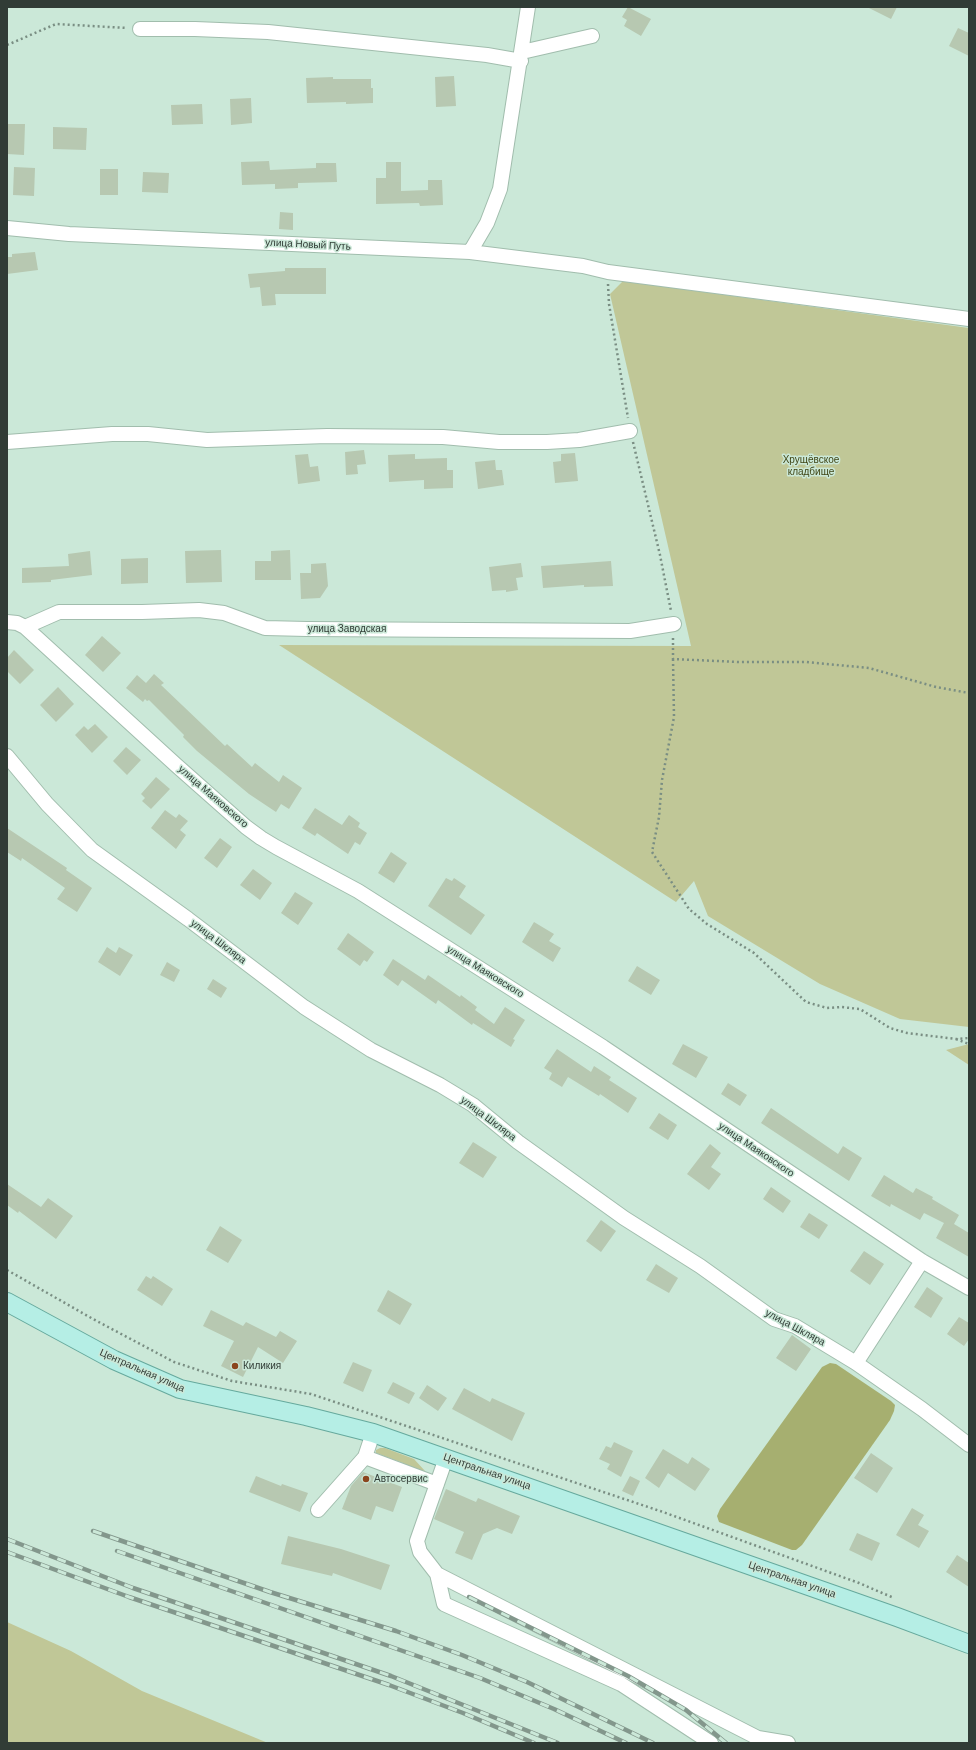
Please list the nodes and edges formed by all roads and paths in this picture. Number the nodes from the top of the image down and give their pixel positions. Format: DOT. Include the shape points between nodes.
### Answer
graph roads {
  1 [pos="528,7"];
  2 [pos="140,29"];
  3 [pos="592,36"];
  4 [pos="7,45"];
  5 [pos="521,56"];
  6 [pos="7,228"];
  7 [pos="470,252"];
  8 [pos="608,272"];
  9 [pos="969,319"];
  10 [pos="630,431"];
  11 [pos="7,442"];
  12 [pos="7,622"];
  13 [pos="674,624"];
  14 [pos="25,627"];
  15 [pos="673,659"];
  16 [pos="969,693"];
  17 [pos="7,756"];
  18 [pos="969,1038"];
  19 [pos="956,1039"];
  20 [pos="969,1044"];
  21 [pos="922,1261"];
  22 [pos="969,1288"];
  23 [pos="7,1302"];
  24 [pos="856,1363"];
  25 [pos="373,1433"];
  26 [pos="969,1445"];
  27 [pos="365,1457"];
  28 [pos="446,1458"];
  29 [pos="437,1484"];
  30 [pos="318,1510"];
  31 [pos="437,1574"];
  32 [pos="969,1644"];
  33 [pos="711,1743"];
  34 [pos="788,1743"];
  1 -- 5 [label="street"];
  2 -- 4 [label="path" via="56,24"];
  2 -- 5 [label="street" via="268,32 487,55"];
  3 -- 5 [label="street"];
  5 -- 7 [label="street" via="500,189 487,223"];
  6 -- 7 [label="street, улица Новый Путь" via="68,234"];
  7 -- 8 [label="street, улица Новый Путь" via="583,266"];
  8 -- 9 [label="street, улица Новый Путь"];
  8 -- 10 [label="path" via="609,304"];
  10 -- 11 [label="street" via="579,440 547,442 499,442 443,437 327,436 207,440 148,434 112,434"];
  10 -- 13 [label="path"];
  12 -- 14 [label="street"];
  13 -- 14 [label="street, улица Заводская" via="630,631 265,628 224,613 199,610 59,612"];
  13 -- 15 [label="path"];
  14 -- 21 [label="street, улица Маяковского" via="176,766 261,838 358,891 590,1039"];
  15 -- 16 [label="path" via="806,662 869,668 936,687"];
  15 -- 19 [label="path" via="674,717 652,852 689,909 707,924 754,953 806,1002 827,1008 860,1009 890,1028 907,1033"];
  17 -- 24 [label="street, улица Шкляра" via="47,804 92,850 304,1007 371,1050 473,1105 518,1142 624,1218 700,1266 774,1319 795,1326"];
  18 -- 19 [label="path"];
  19 -- 20 [label="path"];
  21 -- 22 [label="street, улица Маяковского"];
  21 -- 24 [label="street"];
  23 -- 25 [label="main road, Центральная улица" via="108,1356 180,1388"];
  24 -- 26 [label="street, улица Шкляра"];
  25 -- 27 [label="street"];
  25 -- 28 [label="main road, Центральная улица"];
  27 -- 29 [label="street"];
  27 -- 30 [label="street"];
  28 -- 29 [label="street"];
  28 -- 32 [label="main road, Центральная улица"];
  29 -- 31 [label="street" via="417,1541 420,1552"];
  31 -- 33 [label="street" via="444,1604 621,1684"];
  31 -- 34 [label="street" via="758,1738"];
}
